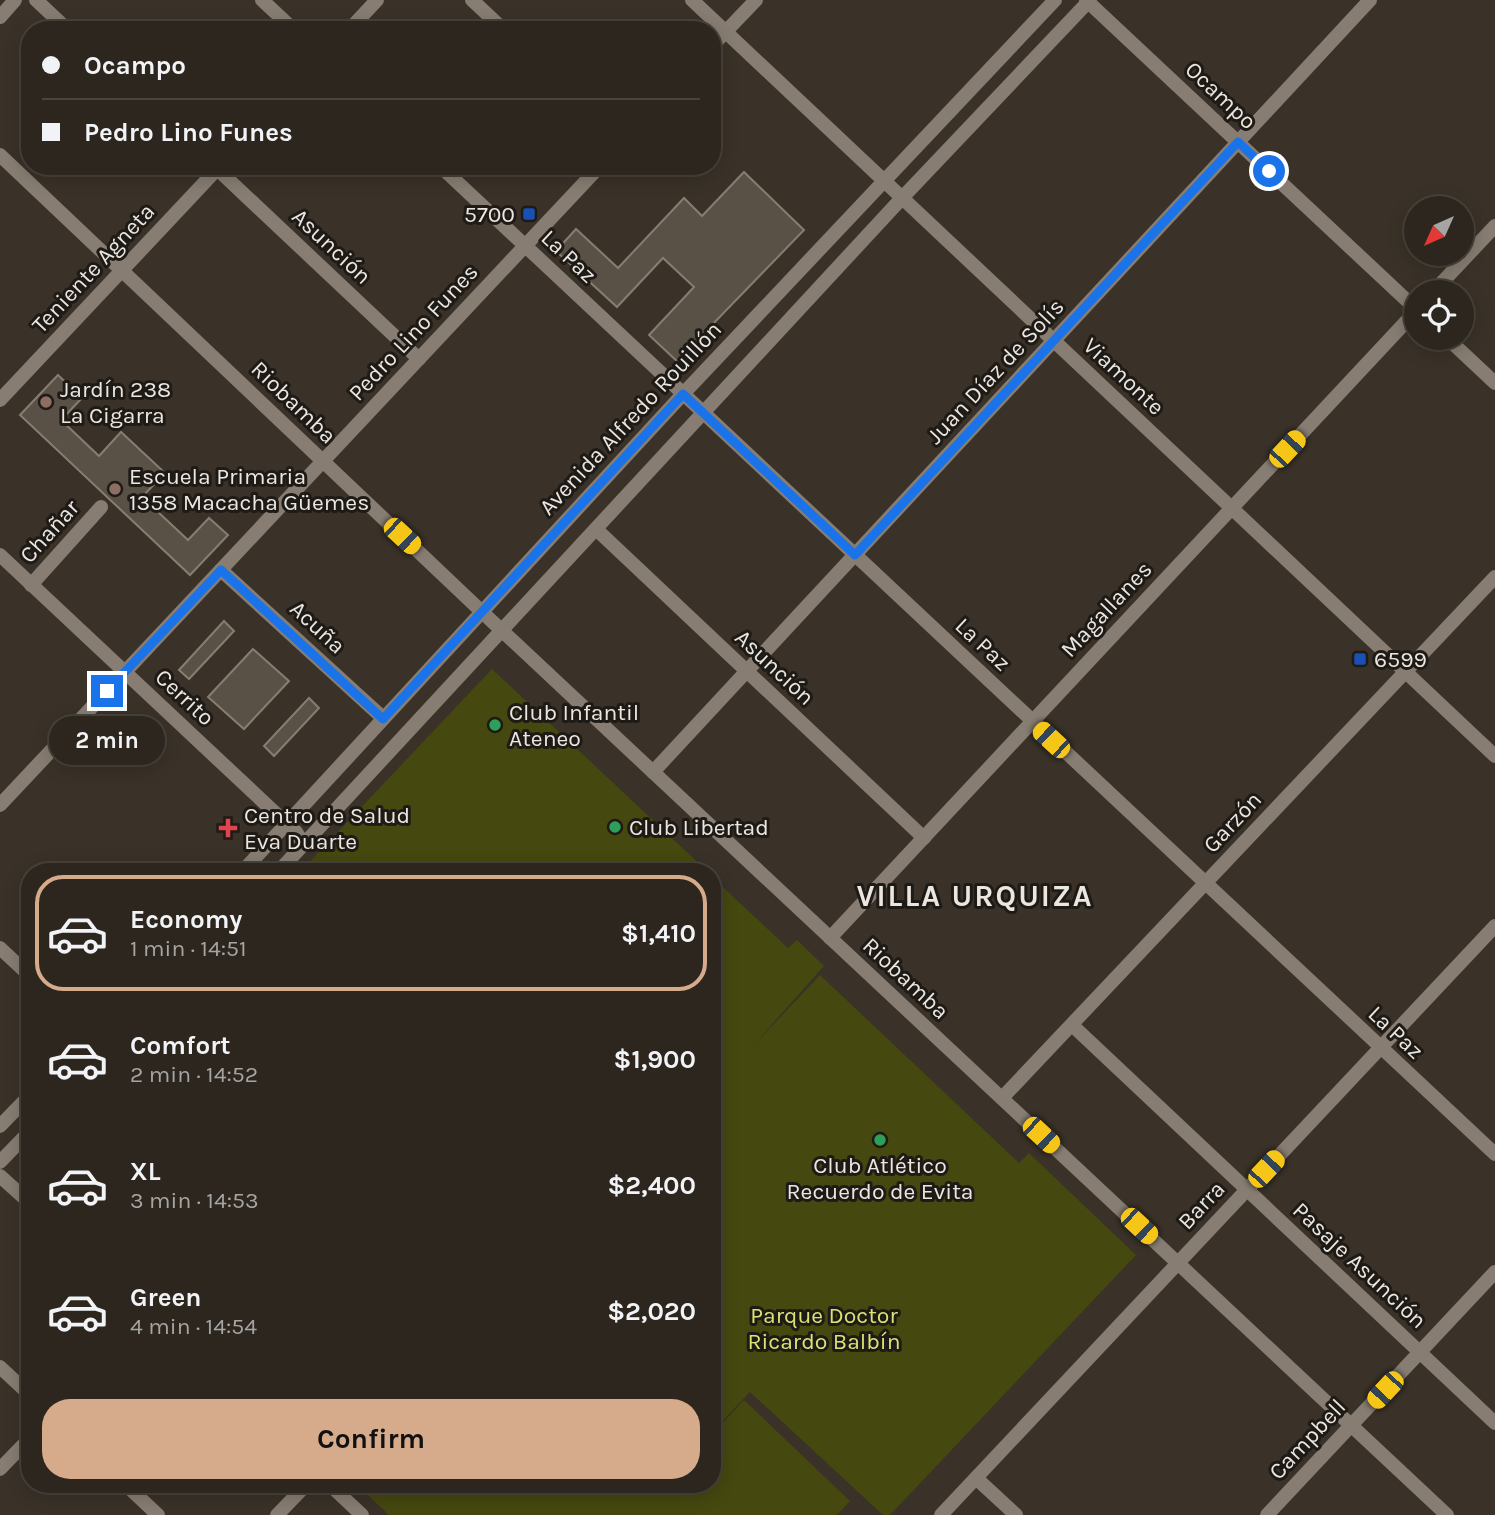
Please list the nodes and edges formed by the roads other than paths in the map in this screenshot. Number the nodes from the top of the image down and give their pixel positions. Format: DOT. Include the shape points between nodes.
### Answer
graph roads {
  1 [pos="15,0"];
  2 [pos="36,0"];
  3 [pos="262,0"];
  4 [pos="377,0"];
  5 [pos="472,0"];
  6 [pos="692,0"];
  7 [pos="756,0"];
  8 [pos="1055,0"];
  9 [pos="1370,0"];
  10 [pos="1088,1"];
  11 [pos="0,17"];
  12 [pos="58,21"];
  13 [pos="284,21"];
  14 [pos="357,21"];
  15 [pos="494,21"];
  16 [pos="714,21"];
  17 [pos="721,27"];
  18 [pos="726,32"];
  19 [pos="721,37"];
  20 [pos="1238,142"];
  21 [pos="0,155"];
  22 [pos="21,175"];
  23 [pos="21,175"];
  24 [pos="210,175"];
  25 [pos="225,175"];
  26 [pos="450,175"];
  27 [pos="592,175"];
  28 [pos="883,180"];
  29 [pos="902,198"];
  30 [pos="1495,226"];
  31 [pos="525,246"];
  32 [pos="122,271"];
  33 [pos="1444,280"];
  34 [pos="1404,299"];
  35 [pos="1404,323"];
  36 [pos="1054,341"];
  37 [pos="1460,350"];
  38 [pos="419,359"];
  39 [pos="1495,383"];
  40 [pos="683,394"];
  41 [pos="0,400"];
  42 [pos="704,413"];
  43 [pos="323,461"];
  44 [pos="101,507"];
  45 [pos="1232,508"];
  46 [pos="596,529"];
  47 [pos="0,555"];
  48 [pos="855,555"];
  49 [pos="221,570"];
  50 [pos="1495,576"];
  51 [pos="32,585"];
  52 [pos="491,621"];
  53 [pos="747,671"];
  54 [pos="125,672"];
  55 [pos="1405,672"];
  56 [pos="383,719"];
  57 [pos="1032,722"];
  58 [pos="1495,756"];
  59 [pos="653,772"];
  60 [pos="0,805"];
  61 [pos="287,824"];
  62 [pos="924,838"];
  63 [pos="304,845"];
  64 [pos="250,863"];
  65 [pos="287,863"];
  66 [pos="1205,884"];
  67 [pos="1495,926"];
  68 [pos="830,938"];
  69 [pos="0,948"];
  70 [pos="21,968"];
  71 [pos="1072,1024"];
  72 [pos="1380,1048"];
  73 [pos="1002,1098"];
  74 [pos="21,1104"];
  75 [pos="0,1126"];
  76 [pos="21,1140"];
  77 [pos="1495,1154"];
  78 [pos="0,1163"];
  79 [pos="0,1175"];
  80 [pos="1247,1190"];
  81 [pos="21,1195"];
  82 [pos="1178,1263"];
  83 [pos="1495,1272"];
  84 [pos="1420,1352"];
  85 [pos="0,1367"];
  86 [pos="21,1387"];
  87 [pos="1495,1423"];
  88 [pos="1351,1425"];
  89 [pos="21,1447"];
  90 [pos="0,1469"];
  91 [pos="976,1478"];
  92 [pos="135,1493"];
  93 [pos="299,1493"];
  94 [pos="339,1493"];
  95 [pos="158,1515"];
  96 [pos="278,1515"];
  97 [pos="362,1515"];
  98 [pos="941,1515"];
  99 [pos="1016,1515"];
  100 [pos="1267,1515"];
  101 [pos="1447,1515"];
  1 -- 11 [label="street"];
  2 -- 12 [label="street"];
  3 -- 13 [label="street"];
  4 -- 14 [label="street"];
  5 -- 15 [label="street"];
  6 -- 16 [label="street, Viamonte"];
  7 -- 18 [label="street"];
  8 -- 28 [label="street, Avenida Alfredo Rouillón"];
  9 -- 20 [label="street, Juan Díaz de Solís"];
  10 -- 20 [label="street, Ocampo"];
  10 -- 29 [label="street, Avenida Alfredo Rouillón"];
  17 -- 18 [label="street, Viamonte"];
  18 -- 19 [label="street"];
  18 -- 28 [label="street, Viamonte"];
  20 -- 34 [label="street, Ocampo"];
  20 -- 36 [label="street, Juan Díaz de Solís"];
  21 -- 22 [label="street, Riobamba"];
  23 -- 32 [label="street, Riobamba"];
  24 -- 32 [label="street, Teniente Agneta"];
  25 -- 38 [label="street, Asunción"];
  26 -- 31 [label="street, La Paz"];
  27 -- 31 [label="street, Pedro Lino Funes"];
  28 -- 29 [label="street, Viamonte"];
  28 -- 40 [label="street, Avenida Alfredo Rouillón"];
  29 -- 36 [label="street, Viamonte"];
  29 -- 42 [label="street, Avenida Alfredo Rouillón"];
  30 -- 33 [label="street"];
  31 -- 38 [label="street, Pedro Lino Funes"];
  31 -- 40 [label="street, La Paz"];
  32 -- 41 [label="street, Teniente Agneta"];
  32 -- 43 [label="street, Riobamba"];
  35 -- 45 [label="street, Magallanes"];
  36 -- 45 [label="street, Viamonte"];
  36 -- 48 [label="street, Juan Díaz de Solís"];
  37 -- 39 [label="street"];
  38 -- 43 [label="street, Pedro Lino Funes"];
  40 -- 42 [label="street, La Paz"];
  40 -- 52 [label="street, Avenida Alfredo Rouillón"];
  42 -- 46 [label="street, Avenida Alfredo Rouillón"];
  42 -- 48 [label="street, La Paz"];
  43 -- 49 [label="street, Pedro Lino Funes"];
  43 -- 52 [label="street, Riobamba"];
  44 -- 51 [label="street, Chañar"];
  45 -- 55 [label="street, Viamonte"];
  45 -- 57 [label="street, Magallanes"];
  46 -- 52 [label="street, Avenida Alfredo Rouillón"];
  46 -- 53 [label="street, Asunción"];
  47 -- 51 [label="street, Cerrito"];
  48 -- 53 [label="street, Juan Díaz de Solís"];
  48 -- 57 [label="street, La Paz"];
  49 -- 54 [label="street, Pedro Lino Funes"];
  49 -- 56 [label="street, Acuña"];
  50 -- 55 [label="street, Garzón"];
  51 -- 54 [label="street, Cerrito"];
  52 -- 56 [label="street, Avenida Alfredo Rouillón"];
  52 -- 59 [label="street, Riobamba"];
  52 -- 63 [label="street, Avenida Alfredo Rouillón"];
  53 -- 59 [label="street, Juan Díaz de Solís"];
  53 -- 62 [label="street, Asunción"];
  54 -- 60 [label="street, Pedro Lino Funes"];
  54 -- 61 [label="street, Cerrito"];
  55 -- 58 [label="street, Viamonte"];
  55 -- 66 [label="street, Garzón"];
  56 -- 61 [label="street, Avenida Alfredo Rouillón"];
  57 -- 62 [label="street, Magallanes"];
  57 -- 66 [label="street, La Paz"];
  59 -- 68 [label="street, Riobamba"];
  61 -- 63 [label="street, Cerrito"];
  61 -- 64 [label="street, Avenida Alfredo Rouillón"];
  62 -- 68 [label="street, Magallanes"];
  63 -- 65 [label="street, Avenida Alfredo Rouillón"];
  66 -- 71 [label="street, Garzón"];
  66 -- 72 [label="street, La Paz"];
  67 -- 72 [label="street, Barra"];
  68 -- 73 [label="street, Riobamba"];
  69 -- 70 [label="street"];
  71 -- 73 [label="street, Garzón"];
  71 -- 80 [label="street, Pasaje Asunción"];
  72 -- 77 [label="street, La Paz"];
  72 -- 80 [label="street, Barra"];
  73 -- 82 [label="street, Riobamba"];
  74 -- 75 [label="street"];
  76 -- 78 [label="street"];
  79 -- 81 [label="street"];
  80 -- 82 [label="street, Barra"];
  80 -- 84 [label="street, Pasaje Asunción"];
  82 -- 88 [label="street, Riobamba"];
  82 -- 91 [label="street, Barra"];
  83 -- 84 [label="street, Campbell"];
  84 -- 87 [label="street, Pasaje Asunción"];
  84 -- 88 [label="street, Campbell"];
  85 -- 86 [label="street"];
  88 -- 100 [label="street, Campbell"];
  88 -- 101 [label="street, Riobamba"];
  89 -- 90 [label="street"];
  91 -- 98 [label="street, Barra"];
  91 -- 99 [label="street"];
  92 -- 95 [label="street"];
  93 -- 96 [label="street"];
  94 -- 97 [label="street"];
}
